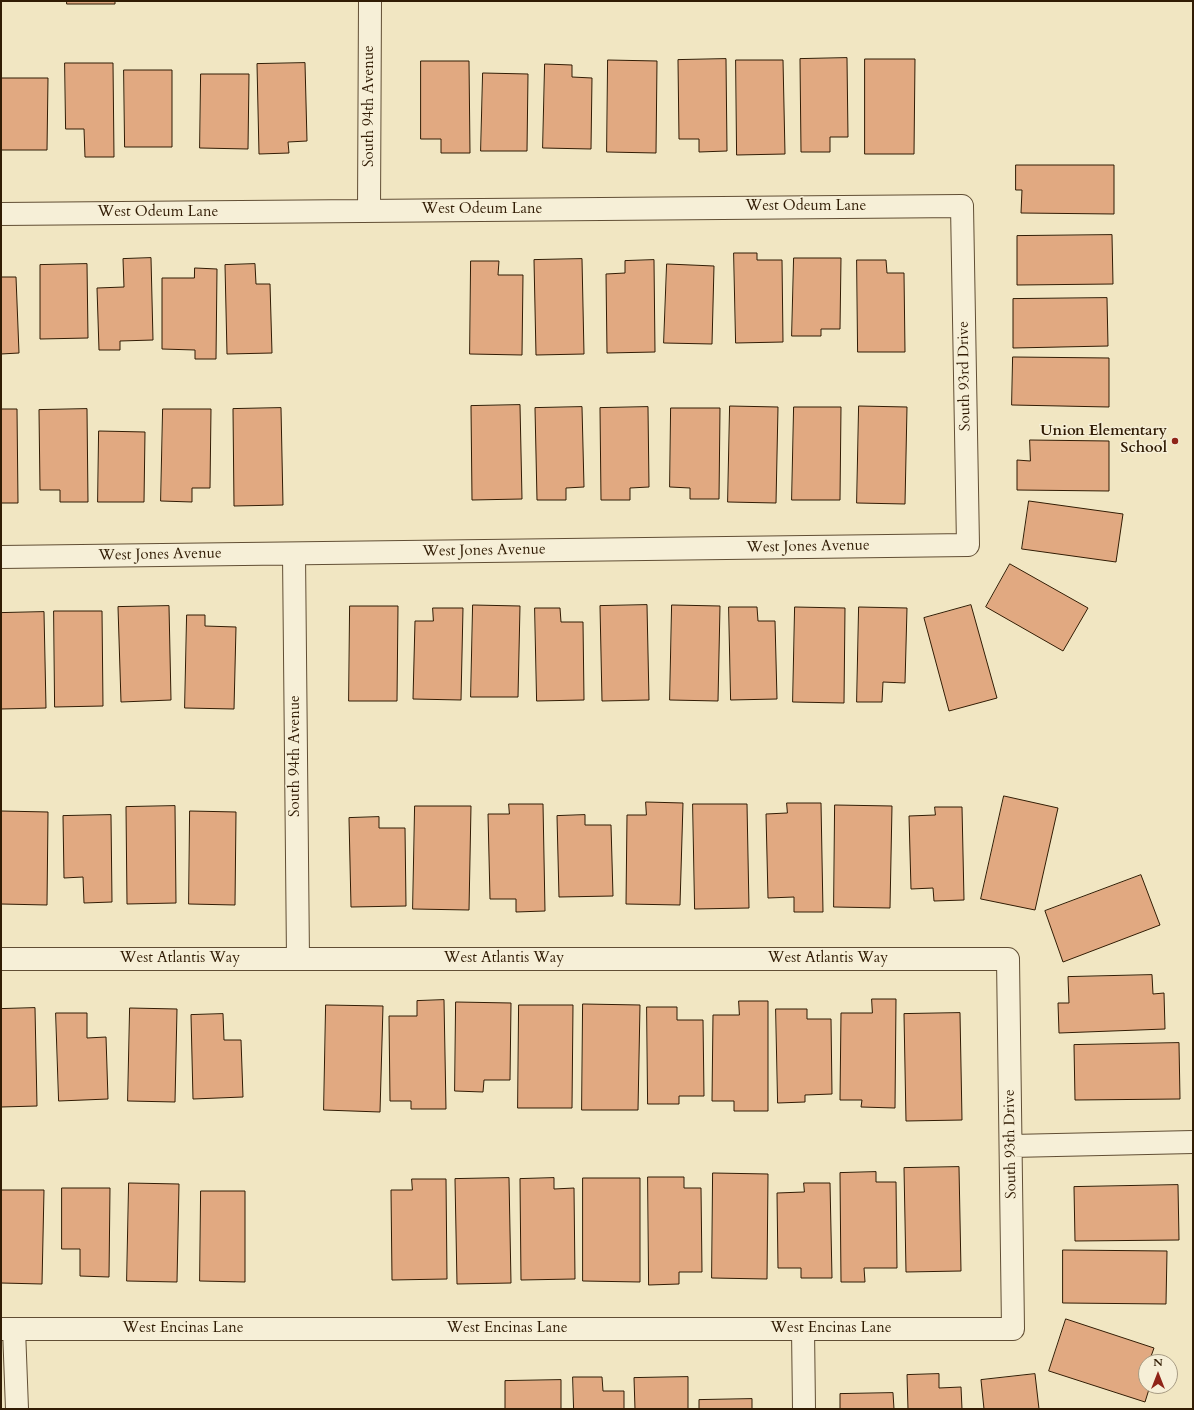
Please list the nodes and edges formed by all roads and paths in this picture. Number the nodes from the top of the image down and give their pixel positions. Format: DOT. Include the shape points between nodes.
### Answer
graph roads {
  1 [pos="370,1"];
  2 [pos="962,206"];
  3 [pos="370,211"];
  4 [pos="1,214"];
  5 [pos="968,545"];
  6 [pos="294,554"];
  7 [pos="1,557"];
  8 [pos="1,959"];
  9 [pos="298,959"];
  10 [pos="1008,959"];
  11 [pos="1193,1142"];
  12 [pos="1011,1146"];
  13 [pos="8,1329"];
  14 [pos="803,1329"];
  15 [pos="1013,1329"];
  16 [pos="17,1409"];
  17 [pos="804,1409"];
  1 -- 3 [label="street, South 94th Avenue"];
  2 -- 3 [label="street, West Odeum Lane"];
  2 -- 5 [label="street, South 93rd Drive"];
  3 -- 4 [label="street, West Odeum Lane"];
  5 -- 6 [label="street, West Jones Avenue"];
  6 -- 7 [label="street, West Jones Avenue"];
  6 -- 9 [label="street, South 94th Avenue"];
  8 -- 9 [label="street, West Atlantis Way"];
  9 -- 10 [label="street, West Atlantis Way"];
  10 -- 12 [label="street, South 93th Drive"];
  11 -- 12 [label="street"];
  12 -- 15 [label="street, South 93th Drive"];
  13 -- 14 [label="street, West Encinas Lane"];
  13 -- 16 [label="street"];
  14 -- 15 [label="street, West Encinas Lane"];
  14 -- 17 [label="street"];
}
